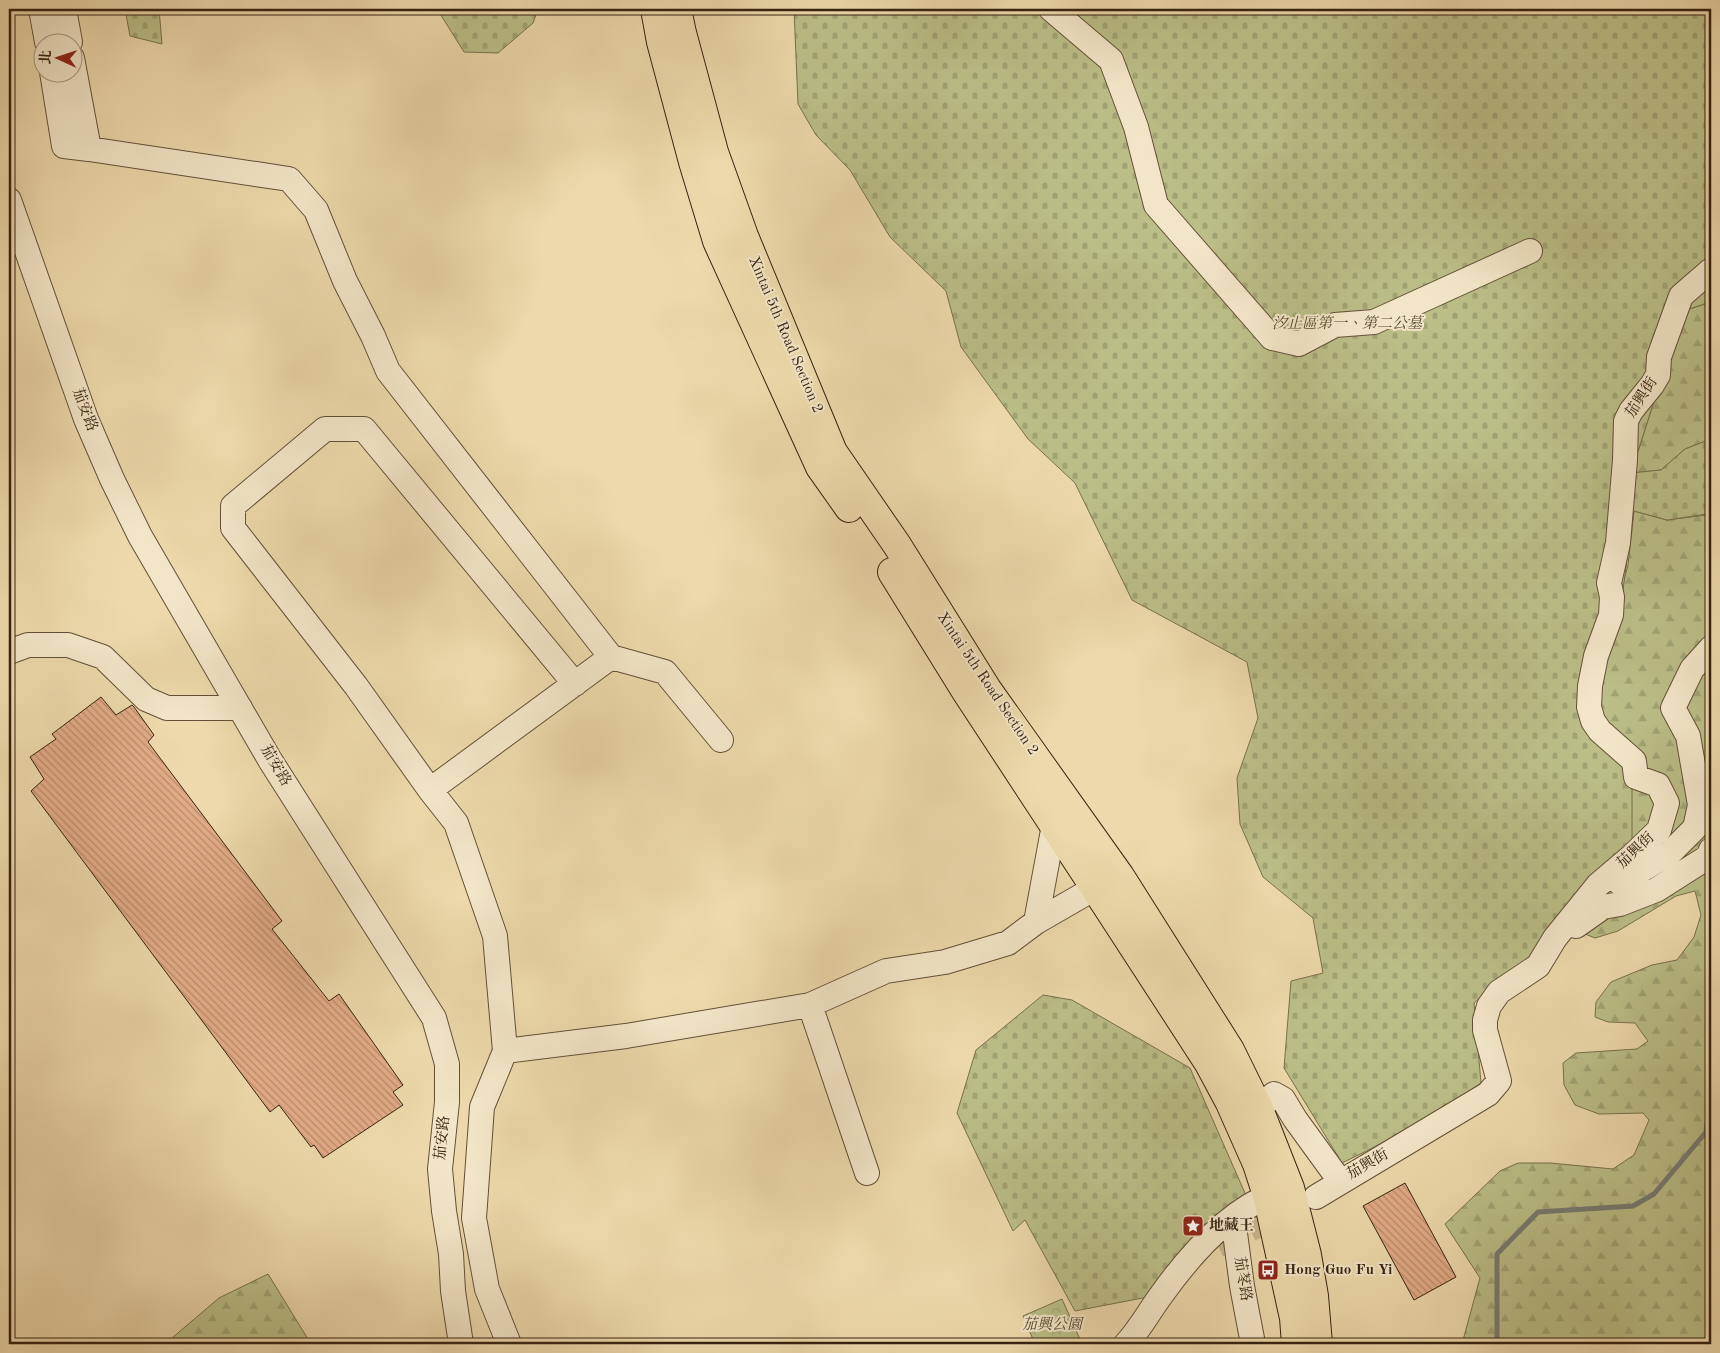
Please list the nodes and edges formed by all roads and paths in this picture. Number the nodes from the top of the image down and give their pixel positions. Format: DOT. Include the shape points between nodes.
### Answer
graph roads {
  1 [pos="41,9"];
  2 [pos="64,9"];
  3 [pos="655,9"];
  4 [pos="677,9"];
  5 [pos="1051,9"];
  6 [pos="45,32"];
  7 [pos="68,32"];
  8 [pos="54,82"];
  9 [pos="76,82"];
  10 [pos="89,149"];
  11 [pos="9,200"];
  12 [pos="1530,252"];
  13 [pos="1711,270"];
  14 [pos="1711,648"];
  15 [pos="9,652"];
  16 [pos="611,658"];
  17 [pos="575,684"];
  18 [pos="240,708"];
  19 [pos="721,740"];
  20 [pos="430,790"];
  21 [pos="1061,814"];
  22 [pos="1711,850"];
  23 [pos="1120,876"];
  24 [pos="1095,888"];
  25 [pos="1590,895"];
  26 [pos="1036,922"];
  27 [pos="1555,938"];
  28 [pos="810,1005"];
  29 [pos="505,1051"];
  30 [pos="1259,1109"];
  31 [pos="867,1173"];
  32 [pos="1340,1181"];
  33 [pos="1279,1191"];
  34 [pos="1316,1196"];
  35 [pos="1233,1218"];
  36 [pos="1288,1233"];
  37 [pos="1218,1246"];
  38 [pos="1162,1294"];
  39 [pos="461,1344"];
  40 [pos="509,1344"];
  41 [pos="1126,1344"];
  42 [pos="1253,1344"];
  43 [pos="1296,1344"];
  44 [pos="1318,1344"];
  1 -- 6 [label="street"];
  2 -- 7 [label="street"];
  3 -- 21 [label="main road, Xintai 5th Road Section 2" via="693,162 717,241 820,466 879,551 967,693"];
  4 -- 21 [label="main road, Xintai 5th Road Section 2" via="714,152 744,236 833,452 897,545"];
  5 -- 12 [label="street" via="1111,60 1136,127 1156,205 1272,338 1299,344 1336,325 1374,322"];
  8 -- 10 [label="street" via="64,146"];
  9 -- 10 [label="street"];
  10 -- 16 [label="street" via="289,178 316,210 345,281 388,371"];
  11 -- 18 [label="street, 茄安路" via="86,419 112,479 140,536"];
  13 -- 25 [label="street, 茄興街" via="1681,296 1659,357 1658,375 1626,421 1618,543 1609,583 1611,615 1596,656 1590,686 1589,707 1593,721 1634,761 1636,777 1658,785 1667,803 1659,830"];
  14 -- 25 [label="street" via="1692,669 1673,708 1688,736 1700,805 1695,828 1670,853 1626,880"];
  15 -- 18 [label="street" via="28,646 68,645 103,657 146,699 167,708"];
  16 -- 17 [label="street"];
  16 -- 19 [label="street" via="666,672"];
  17 -- 20 [label="street"];
  17 -- 20 [label="street" via="364,428 325,429 233,506 234,528 356,686"];
  18 -- 39 [label="street, 茄安路" via="434,1018 447,1064 447,1102 440,1169"];
  20 -- 29 [label="street" via="456,823 495,936"];
  21 -- 23 [label="main road, Xintai 5th Road Section 2"];
  21 -- 24 [label="main road, Xintai 5th Road Section 2"];
  21 -- 26 [label="street"];
  22 -- 27 [label="street" via="1708,857 1656,890 1603,907"];
  23 -- 24 [label="street"];
  23 -- 30 [label="main road, Xintai 5th Road Section 2" via="1230,1050"];
  24 -- 26 [label="street"];
  24 -- 33 [label="main road, Xintai 5th Road Section 2" via="1212,1070 1257,1164"];
  25 -- 27 [label="street, 茄興街"];
  26 -- 28 [label="street" via="1008,943 946,962 886,971"];
  27 -- 32 [label="street, 茄興街" via="1538,966 1499,992 1489,1006 1485,1030 1499,1081 1488,1094"];
  28 -- 29 [label="street" via="626,1036"];
  28 -- 31 [label="street"];
  29 -- 40 [label="street" via="482,1107 474,1218 486,1289"];
  30 -- 32 [label="street" via="1274,1094 1283,1099"];
  30 -- 33 [label="main road, Xintai 5th Road Section 2"];
  32 -- 34 [label="street, 茄興街"];
  33 -- 35 [label="street"];
  33 -- 36 [label="main road, Xintai 5th Road Section 2"];
  35 -- 38 [label="street" via="1200,1245"];
  35 -- 42 [label="street, 茄苳路"];
  36 -- 43 [label="main road, Xintai 5th Road Section 2"];
  36 -- 44 [label="main road, Xintai 5th Road Section 2" via="1314,1296"];
  37 -- 38 [label="street"];
  38 -- 41 [label="street"];
}
